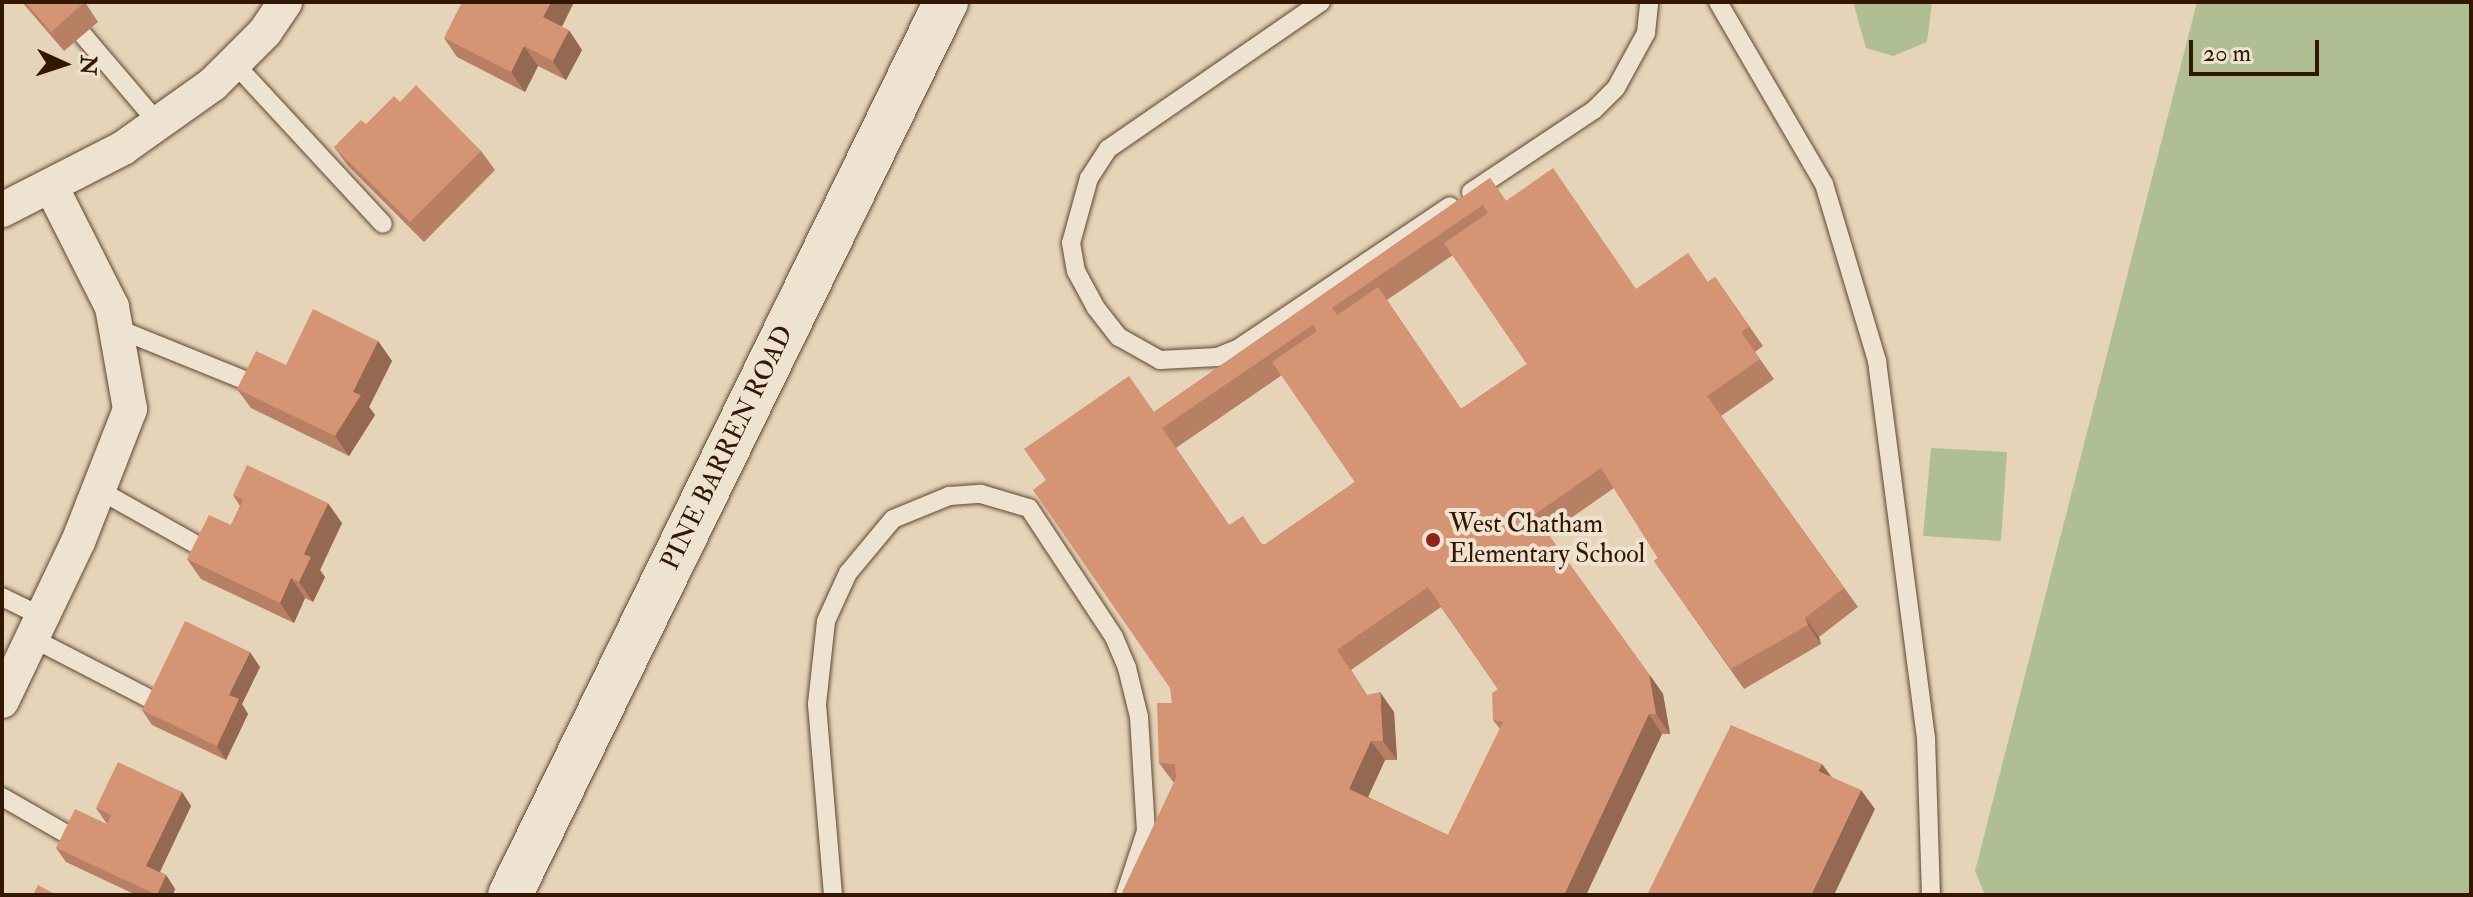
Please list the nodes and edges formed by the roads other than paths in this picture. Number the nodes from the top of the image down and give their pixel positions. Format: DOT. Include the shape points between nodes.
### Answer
graph roads {
  1 [pos="285,2"];
  2 [pos="946,2"];
  3 [pos="1321,2"];
  4 [pos="1649,2"];
  5 [pos="1718,2"];
  6 [pos="83,35"];
  7 [pos="234,63"];
  8 [pos="158,123"];
  9 [pos="51,186"];
  10 [pos="2,210"];
  11 [pos="383,224"];
  12 [pos="116,328"];
  13 [pos="261,387"];
  14 [pos="99,490"];
  15 [pos="213,554"];
  16 [pos="2,597"];
  17 [pos="37,628"];
  18 [pos="3,696"];
  19 [pos="162,705"];
  20 [pos="2,797"];
  21 [pos="77,840"];
  22 [pos="510,895"];
  23 [pos="833,895"];
  24 [pos="1125,895"];
  25 [pos="1931,895"];
  1 -- 7 [label="street"];
  2 -- 22 [label="main road, PINE BARREN ROAD"];
  3 -- 4 [label="lane" via="1131,128 1108,149 1089,178 1071,243 1076,271 1119,337 1139,351 1160,360 1186,361 1239,348 1594,110 1634,63 1646,33"];
  5 -- 25 [label="lane" via="1824,184 1877,361 1926,737"];
  6 -- 8 [label="lane"];
  7 -- 8 [label="street"];
  7 -- 11 [label="lane"];
  8 -- 9 [label="street"];
  9 -- 10 [label="street"];
  9 -- 12 [label="street" via="112,307"];
  12 -- 13 [label="lane"];
  12 -- 14 [label="street" via="130,409"];
  14 -- 15 [label="lane"];
  14 -- 17 [label="street"];
  16 -- 17 [label="lane"];
  17 -- 18 [label="street"];
  17 -- 19 [label="lane"];
  20 -- 21 [label="lane"];
  23 -- 24 [label="lane" via="817,704 826,621 848,573 893,519 949,496 981,494 1029,508 1114,637 1127,668 1139,717 1146,831"];
}
